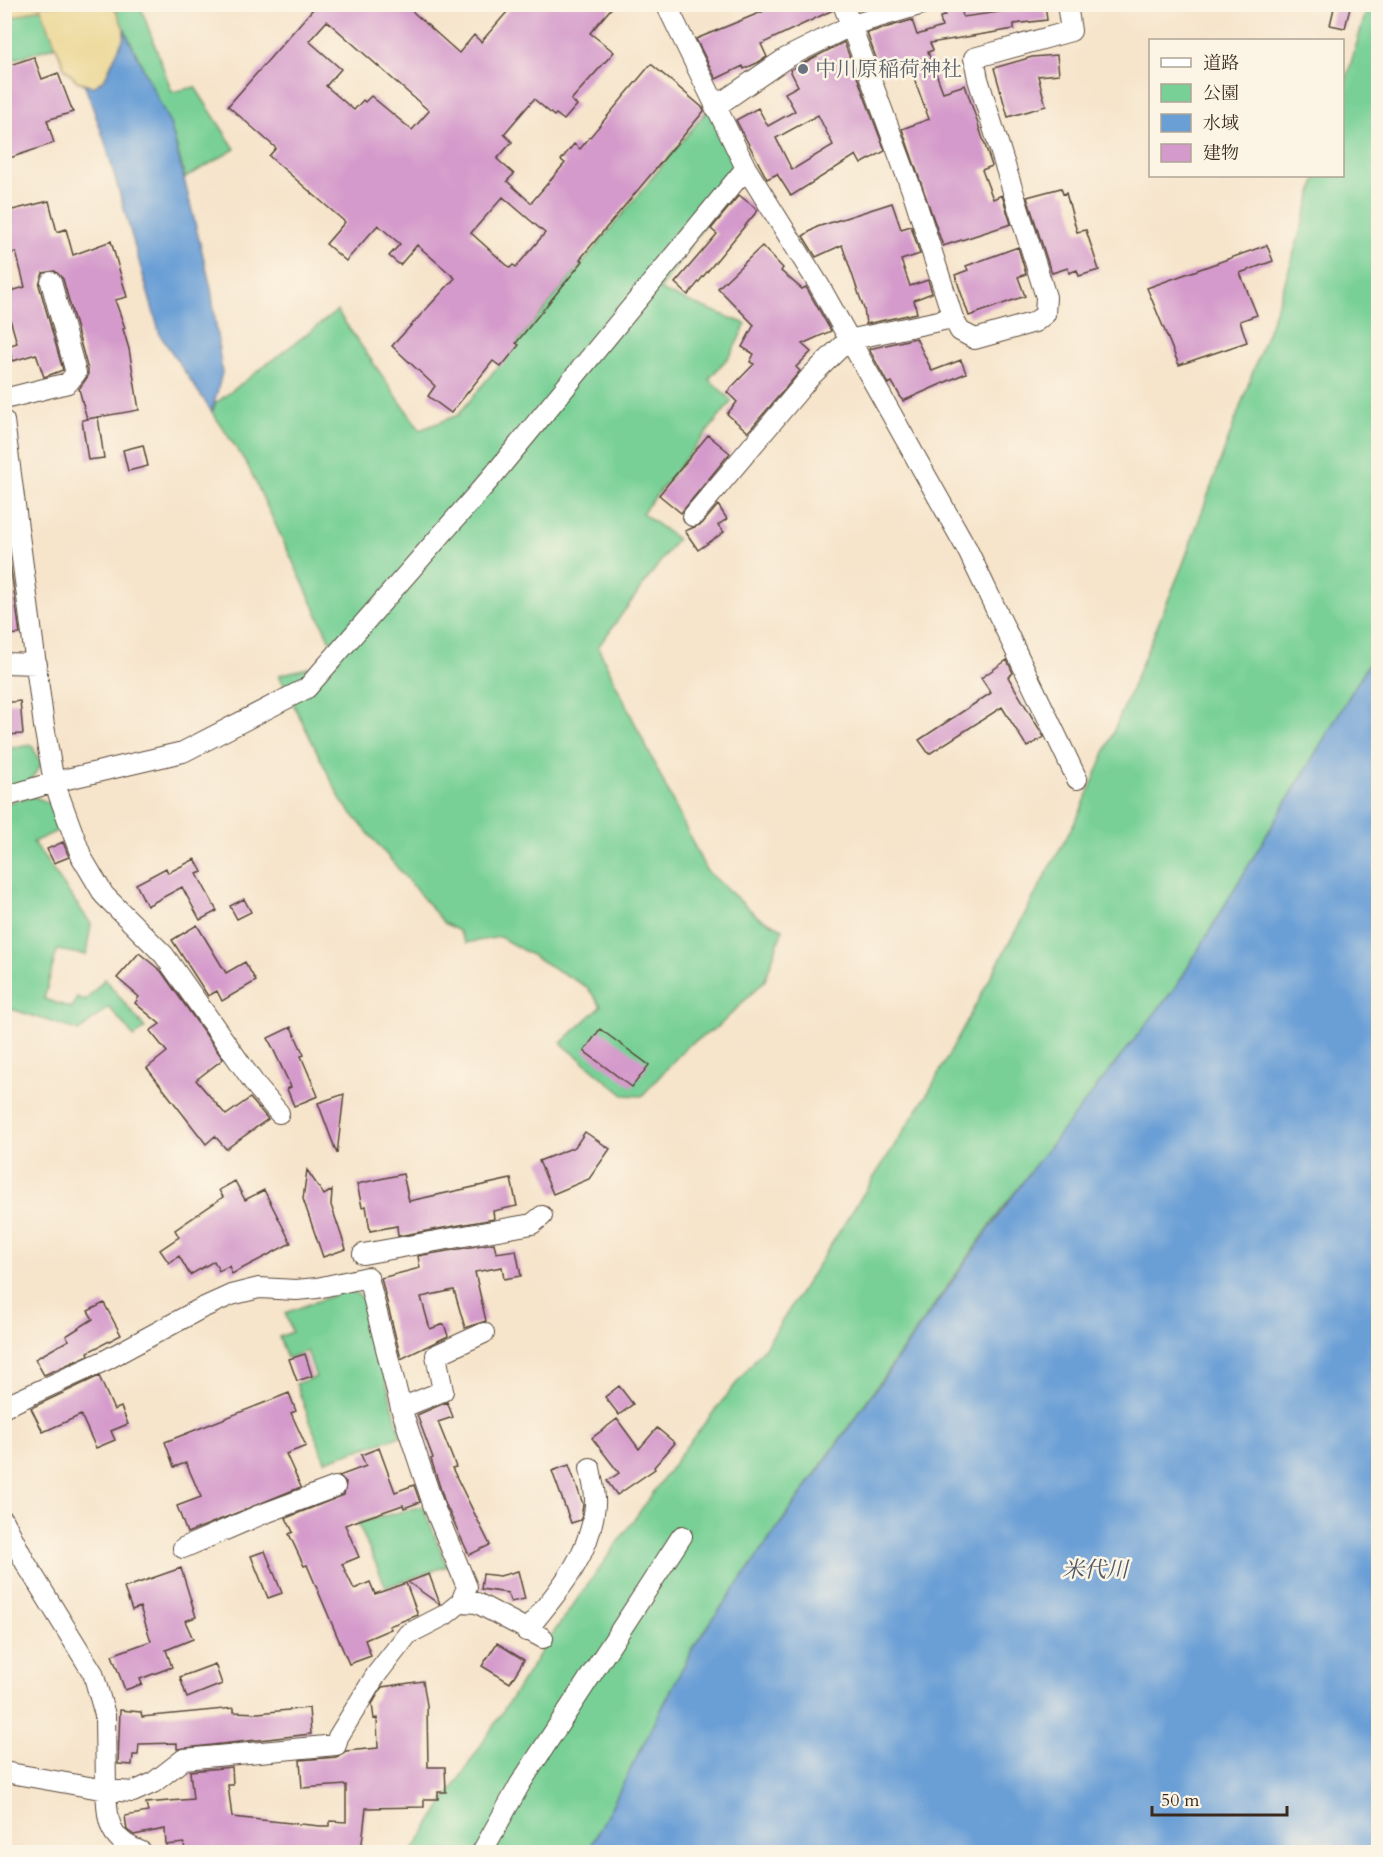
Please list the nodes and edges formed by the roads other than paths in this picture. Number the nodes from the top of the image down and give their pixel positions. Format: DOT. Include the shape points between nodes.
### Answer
graph roads {
  1 [pos="666,4"];
  2 [pos="843,4"];
  3 [pos="923,4"];
  4 [pos="1067,4"];
  5 [pos="885,10"];
  6 [pos="852,25"];
  7 [pos="715,106"];
  8 [pos="746,168"];
  9 [pos="51,282"];
  10 [pos="953,318"];
  11 [pos="849,340"];
  12 [pos="4,399"];
  13 [pos="4,421"];
  14 [pos="693,516"];
  15 [pos="4,663"];
  16 [pos="37,664"];
  17 [pos="1077,779"];
  18 [pos="54,782"];
  19 [pos="4,797"];
  20 [pos="279,1113"];
  21 [pos="542,1216"];
  22 [pos="363,1254"];
  23 [pos="484,1333"];
  24 [pos="4,1407"];
  25 [pos="401,1408"];
  26 [pos="590,1468"];
  27 [pos="335,1487"];
  28 [pos="4,1521"];
  29 [pos="682,1536"];
  30 [pos="183,1548"];
  31 [pos="461,1602"];
  32 [pos="4,1772"];
  33 [pos="106,1790"];
  34 [pos="142,1852"];
  35 [pos="482,1852"];
  1 -- 7 [label="street"];
  2 -- 6 [label="street"];
  3 -- 5 [label="street"];
  4 -- 10 [label="street" via="1071,31 974,58 1046,297 1045,314 1035,322 975,339 960,331"];
  5 -- 6 [label="street"];
  6 -- 7 [label="street" via="786,58"];
  6 -- 10 [label="street"];
  7 -- 8 [label="street"];
  8 -- 11 [label="street"];
  8 -- 18 [label="street" via="491,478 307,688 183,752"];
  9 -- 12 [label="street" via="76,373 68,383"];
  10 -- 11 [label="street"];
  11 -- 14 [label="street" via="811,376"];
  11 -- 17 [label="street" via="967,549"];
  13 -- 16 [label="street"];
  15 -- 16 [label="street"];
  16 -- 18 [label="street"];
  18 -- 19 [label="street"];
  18 -- 20 [label="street" via="81,858 104,895 164,955"];
  21 -- 22 [label="street" via="532,1224"];
  23 -- 25 [label="street" via="436,1355 444,1391"];
  24 -- 25 [label="street" via="231,1295 259,1288 317,1288 368,1277"];
  25 -- 31 [label="street" via="434,1507 467,1587"];
  26 -- 31 [label="street" via="596,1504 588,1544 535,1635 477,1603"];
  27 -- 30 [label="street"];
  28 -- 33 [label="street" via="93,1673 105,1715"];
  29 -- 35 [label="street" via="520,1784"];
  31 -- 33 [label="street" via="445,1616 408,1634 376,1676 336,1745 184,1759 133,1792"];
  32 -- 33 [label="street"];
  33 -- 34 [label="street" via="108,1821 123,1845"];
}
